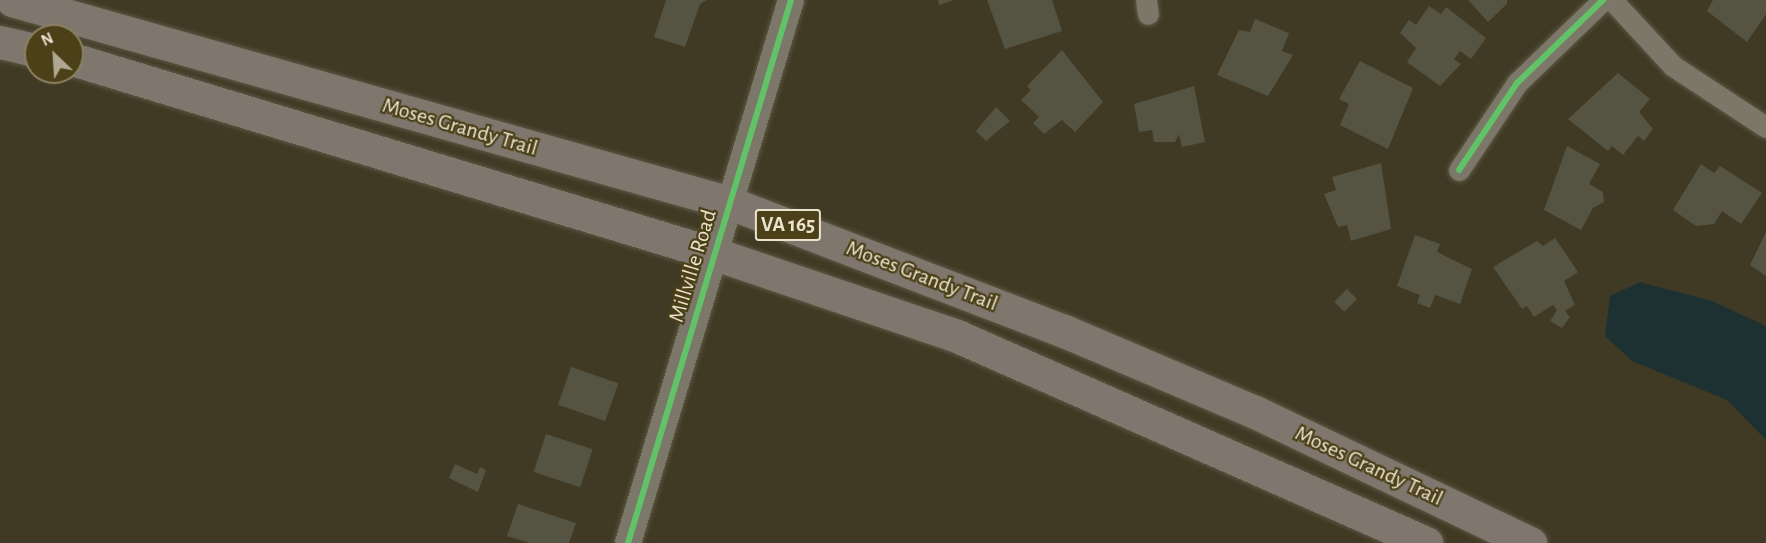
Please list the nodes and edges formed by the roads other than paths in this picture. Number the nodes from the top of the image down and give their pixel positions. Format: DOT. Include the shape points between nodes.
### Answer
graph roads {
  1 [pos="12,0"];
  2 [pos="791,0"];
  3 [pos="1603,0"];
  4 [pos="1612,0"];
  5 [pos="0,42"];
  6 [pos="24,47"];
  7 [pos="84,63"];
  8 [pos="1766,127"];
  9 [pos="1459,170"];
  10 [pos="730,203"];
  11 [pos="715,254"];
  12 [pos="628,543"];
  13 [pos="1426,543"];
  14 [pos="1530,543"];
  1 -- 10 [label="main road, Moses Grandy Trail / VA 165"];
  2 -- 10 [label="street, Millville Road"];
  3 -- 9 [label="street" via="1517,83"];
  4 -- 8 [label="street" via="1674,66"];
  5 -- 6 [label="main road"];
  7 -- 11 [label="main road, Moses Grandy Trail / VA 165"];
  10 -- 11 [label="street, Millville Road"];
  10 -- 14 [label="main road, Moses Grandy Trail / VA 165" via="1074,335 1255,412"];
  11 -- 12 [label="street, Millville Road"];
  11 -- 13 [label="main road, Moses Grandy Trail / VA 165" via="957,336"];
}
